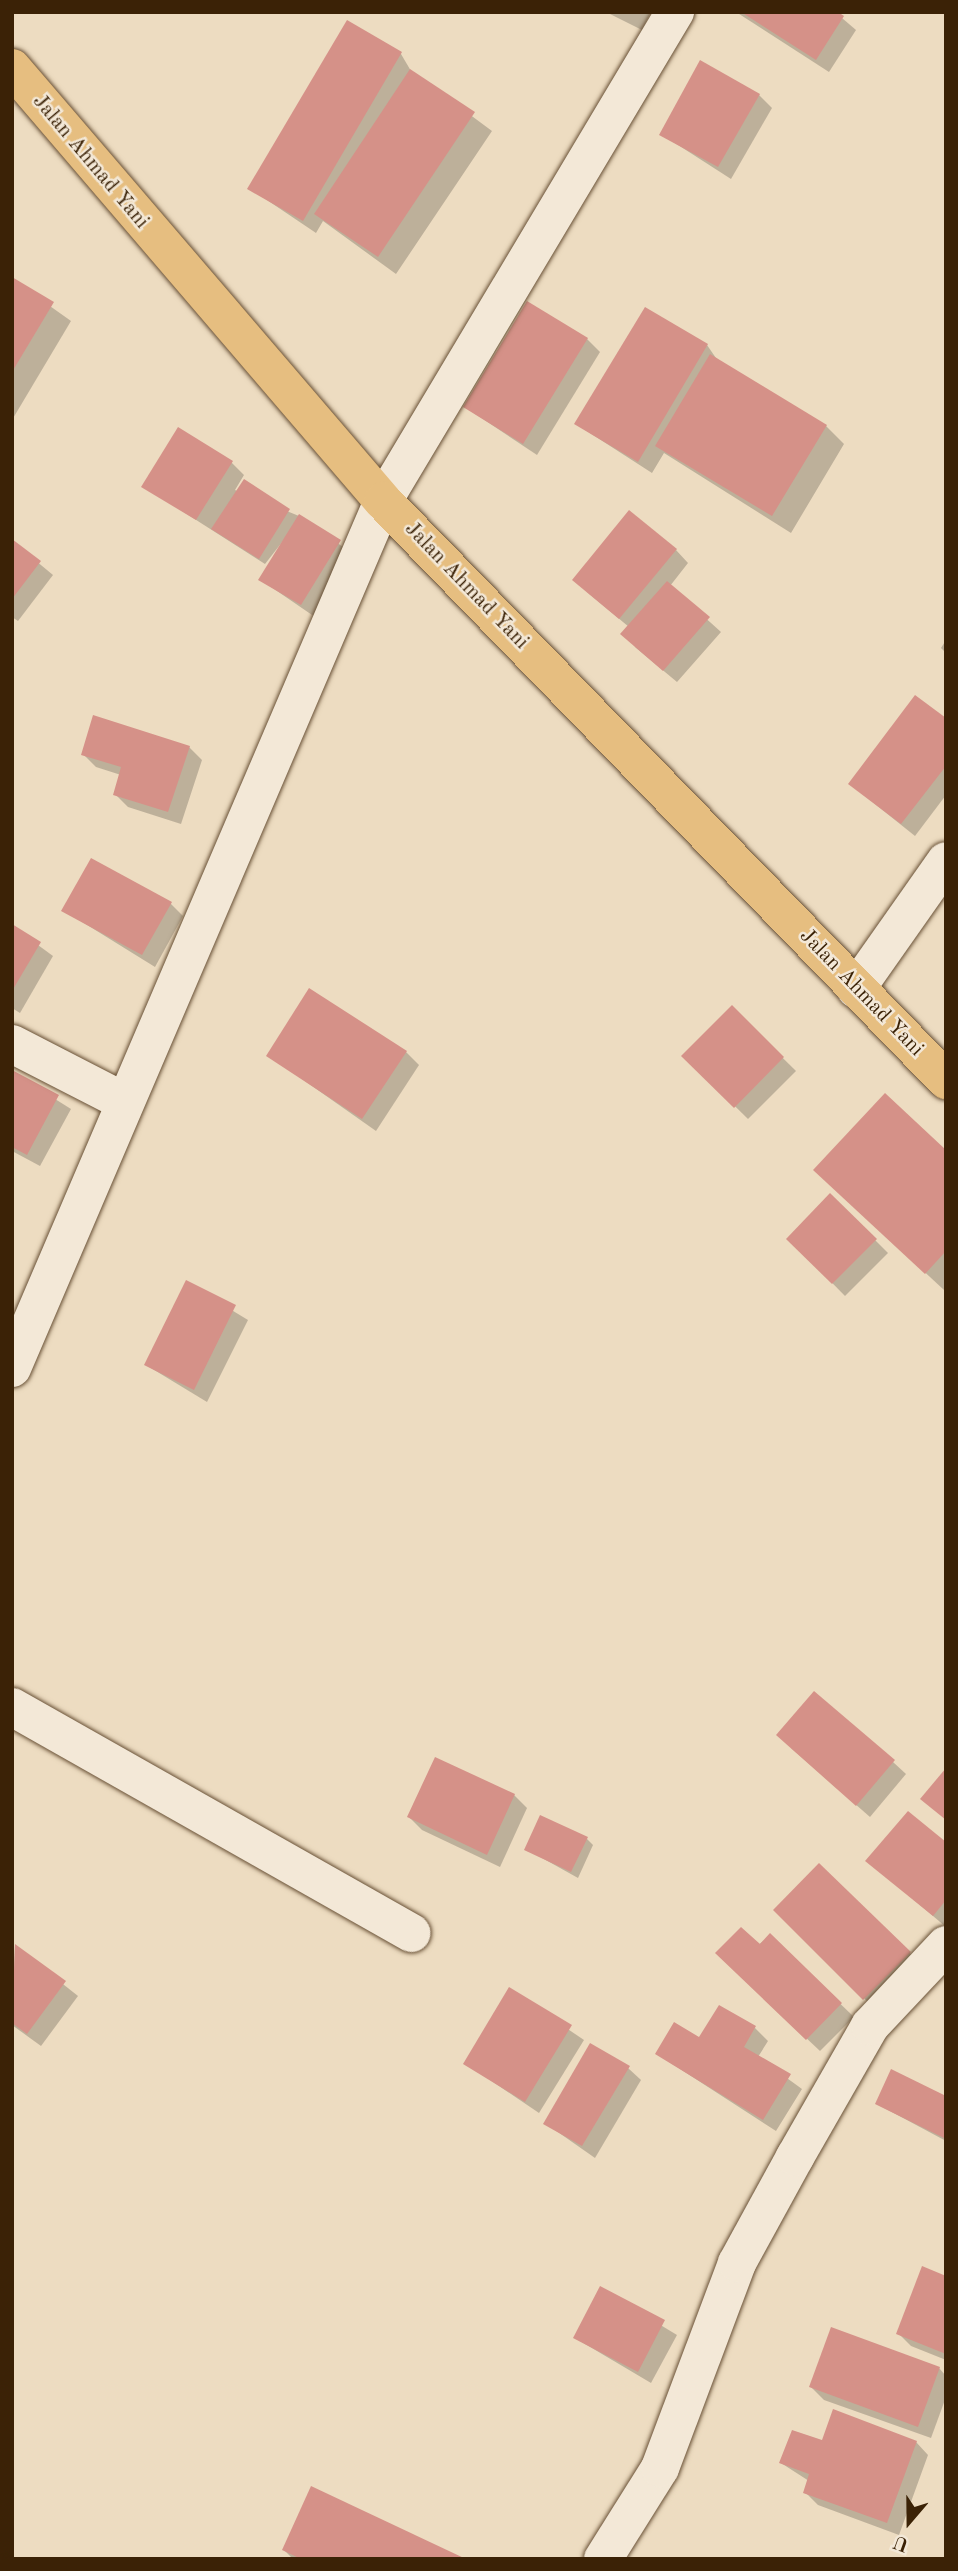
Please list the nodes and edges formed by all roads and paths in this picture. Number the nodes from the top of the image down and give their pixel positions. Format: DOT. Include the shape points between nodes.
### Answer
graph roads {
  1 [pos="676,12"];
  2 [pos="12,68"];
  3 [pos="383,500"];
  4 [pos="946,860"];
  5 [pos="856,989"];
  6 [pos="12,1044"];
  7 [pos="946,1080"];
  8 [pos="123,1101"];
  9 [pos="12,1368"];
  10 [pos="12,1707"];
  11 [pos="412,1933"];
  12 [pos="946,1945"];
  13 [pos="603,2559"];
  1 -- 3 [label="street"];
  2 -- 3 [label="highway, Jalan Ahmad Yani"];
  3 -- 5 [label="highway, Jalan Ahmad Yani"];
  3 -- 8 [label="street"];
  4 -- 5 [label="street"];
  5 -- 7 [label="highway, Jalan Ahmad Yani"];
  6 -- 8 [label="street"];
  8 -- 9 [label="street"];
  10 -- 11 [label="street"];
  12 -- 13 [label="street" via="870,2026 795,2157 737,2263 660,2468"];
}
